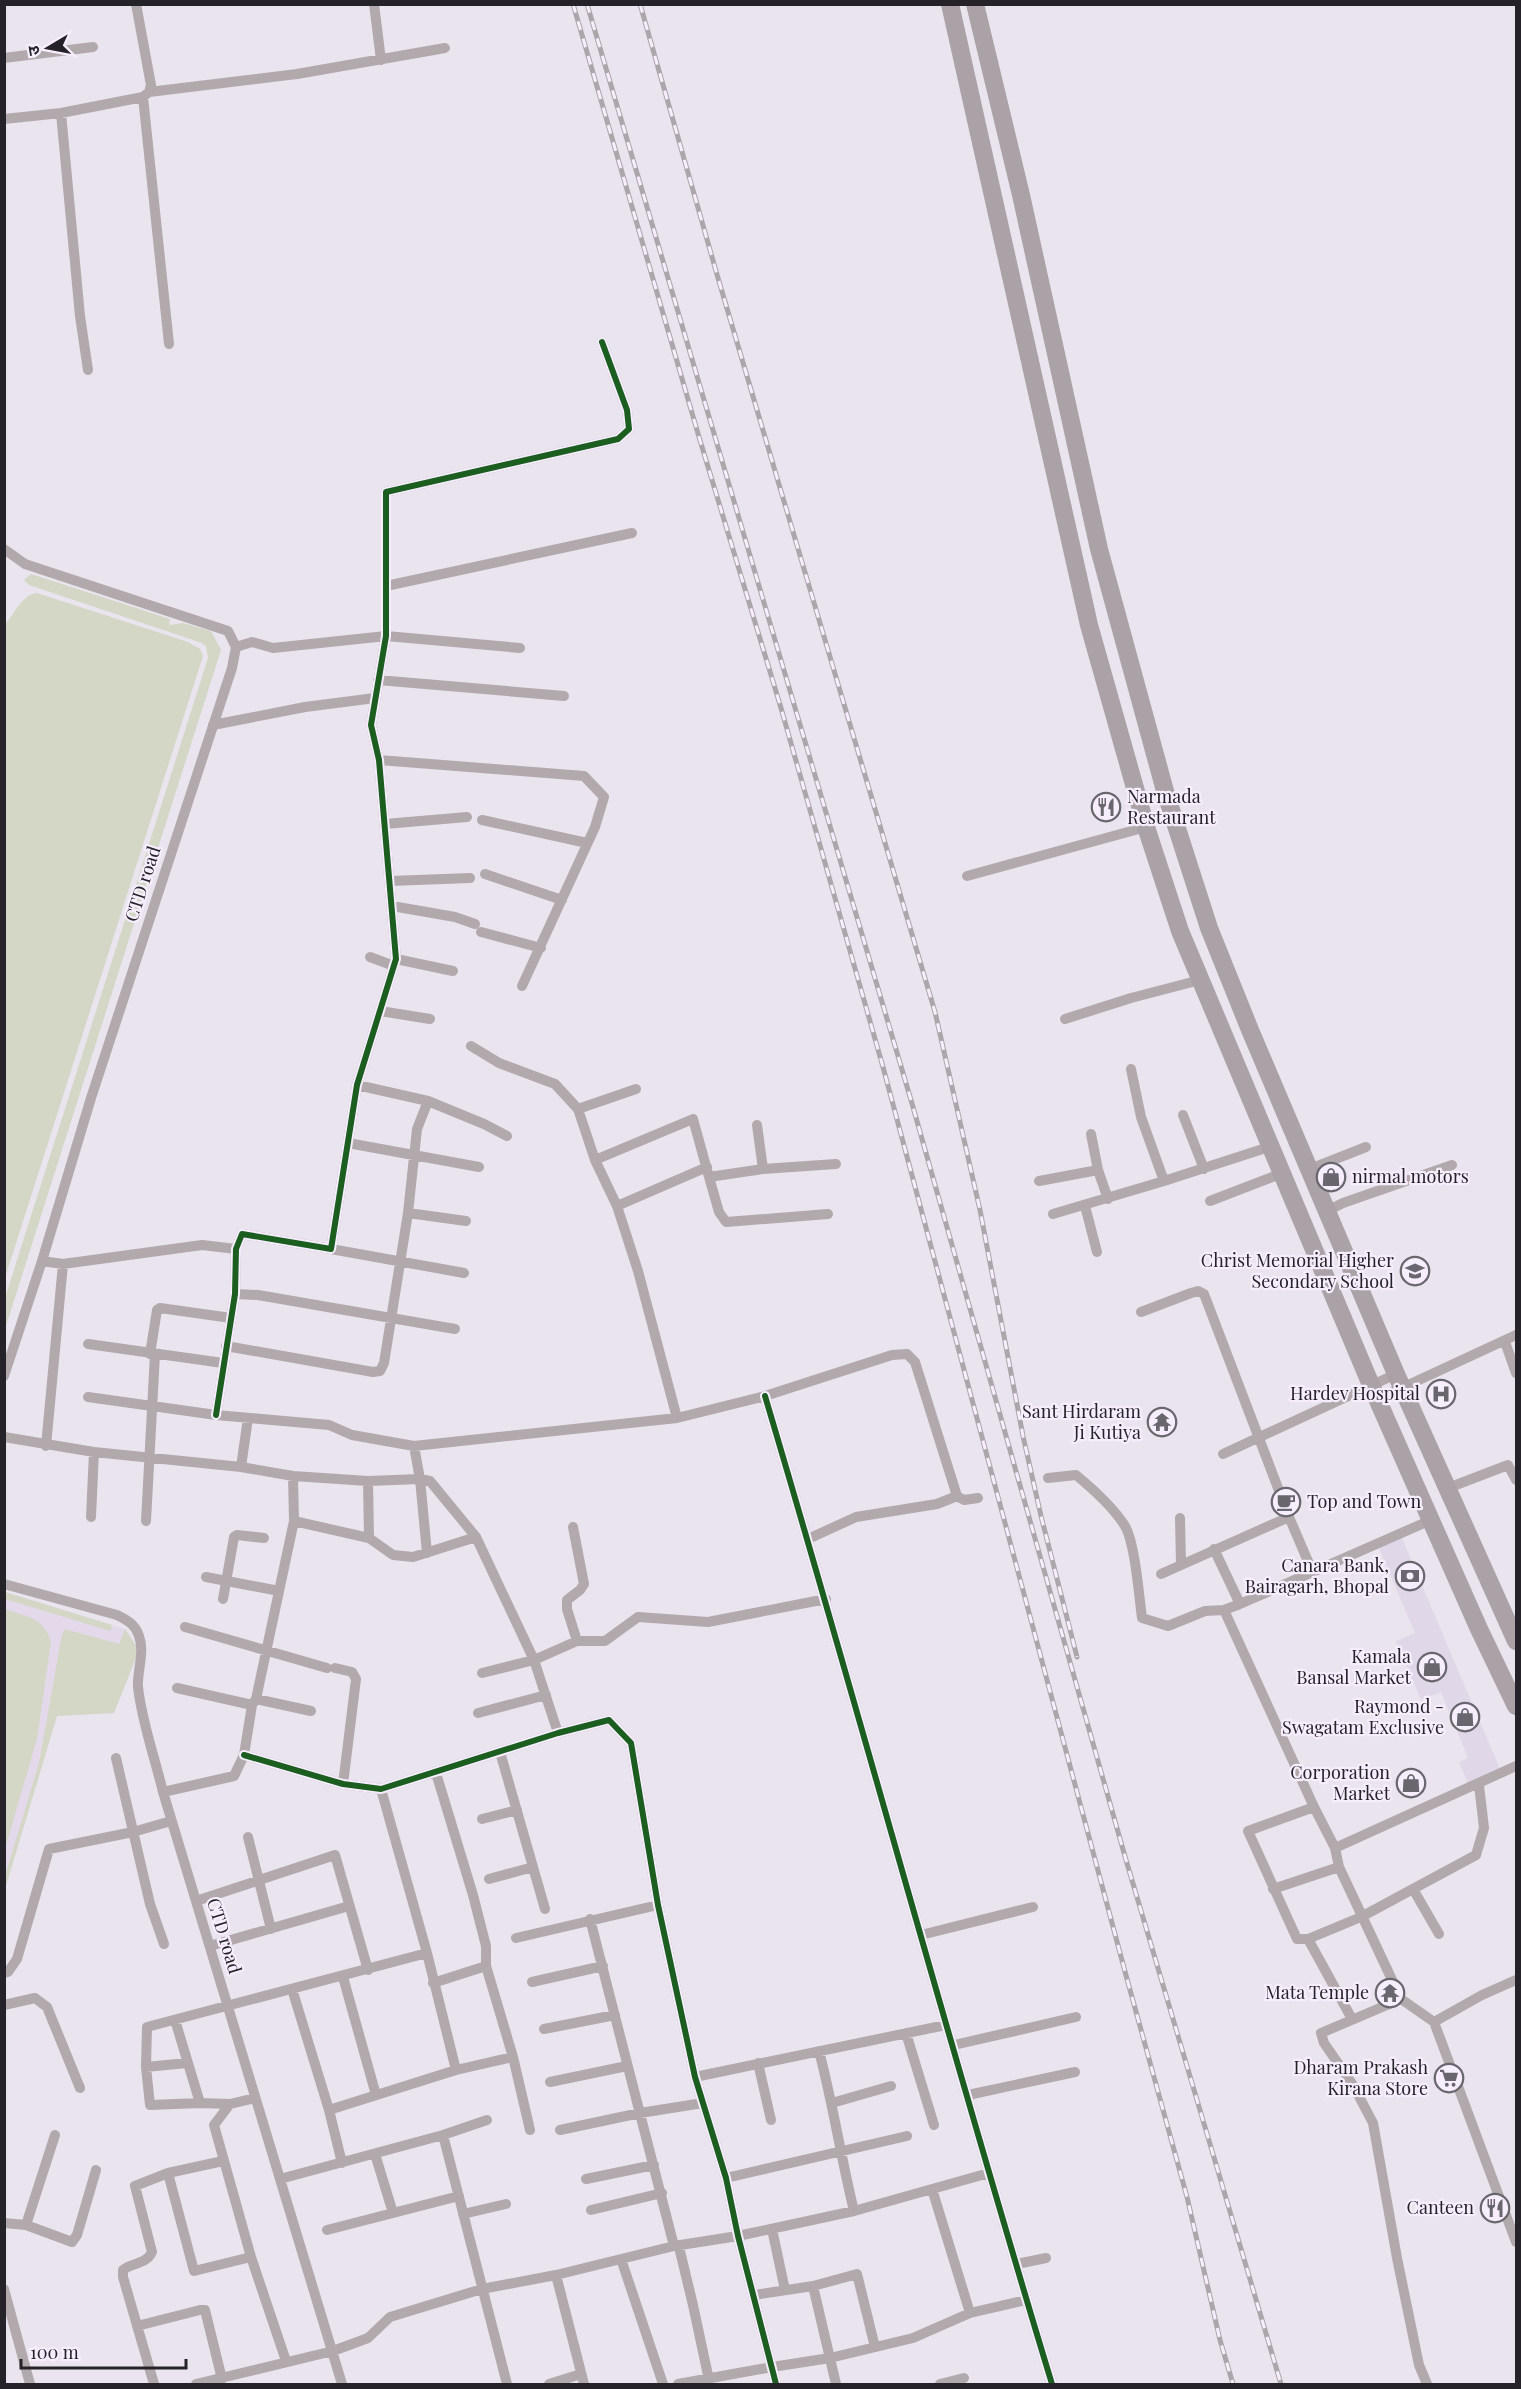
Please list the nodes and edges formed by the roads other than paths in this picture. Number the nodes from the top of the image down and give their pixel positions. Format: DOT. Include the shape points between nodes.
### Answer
graph roads {
  1 [pos="136,4"];
  2 [pos="374,4"];
  3 [pos="950,4"];
  4 [pos="975,4"];
  5 [pos="93,47"];
  6 [pos="445,48"];
  7 [pos="4,58"];
  8 [pos="381,60"];
  9 [pos="146,95"];
  10 [pos="61,112"];
  11 [pos="4,119"];
  12 [pos="603,342"];
  13 [pos="169,344"];
  14 [pos="87,370"];
  15 [pos="632,533"];
  16 [pos="4,549"];
  17 [pos="386,586"];
  18 [pos="386,636"];
  19 [pos="236,646"];
  20 [pos="520,648"];
  21 [pos="378,680"];
  22 [pos="564,696"];
  23 [pos="375,698"];
  24 [pos="213,725"];
  25 [pos="379,760"];
  26 [pos="467,817"];
  27 [pos="482,820"];
  28 [pos="385,824"];
  29 [pos="1146,827"];
  30 [pos="587,843"];
  31 [pos="485,874"];
  32 [pos="967,876"];
  33 [pos="470,878"];
  34 [pos="390,881"];
  35 [pos="562,900"];
  36 [pos="392,906"];
  37 [pos="541,948"];
  38 [pos="370,957"];
  39 [pos="395,962"];
  40 [pos="453,971"];
  41 [pos="1200,980"];
  42 [pos="522,986"];
  43 [pos="381,1011"];
  44 [pos="430,1019"];
  45 [pos="1065,1019"];
  46 [pos="471,1046"];
  47 [pos="1131,1069"];
  48 [pos="357,1085"];
  49 [pos="636,1089"];
  50 [pos="428,1101"];
  51 [pos="578,1109"];
  52 [pos="1184,1115"];
  53 [pos="757,1125"];
  54 [pos="1091,1134"];
  55 [pos="507,1136"];
  56 [pos="348,1143"];
  57 [pos="1272,1146"];
  58 [pos="1366,1147"];
  59 [pos="414,1156"];
  60 [pos="595,1160"];
  61 [pos="836,1164"];
  62 [pos="1452,1165"];
  63 [pos="479,1167"];
  64 [pos="763,1168"];
  65 [pos="1204,1169"];
  66 [pos="1311,1169"];
  67 [pos="1098,1170"];
  68 [pos="708,1172"];
  69 [pos="1283,1173"];
  70 [pos="1039,1181"];
  71 [pos="1164,1181"];
  72 [pos="1108,1199"];
  73 [pos="1210,1201"];
  74 [pos="617,1206"];
  75 [pos="1085,1206"];
  76 [pos="1328,1211"];
  77 [pos="408,1213"];
  78 [pos="828,1214"];
  79 [pos="1053,1214"];
  80 [pos="466,1221"];
  81 [pos="236,1249"];
  82 [pos="331,1249"];
  83 [pos="1097,1252"];
  84 [pos="42,1261"];
  85 [pos="400,1262"];
  86 [pos="63,1264"];
  87 [pos="464,1273"];
  88 [pos="235,1294"];
  89 [pos="1141,1312"];
  90 [pos="231,1318"];
  91 [pos="391,1319"];
  92 [pos="455,1329"];
  93 [pos="1516,1335"];
  94 [pos="1504,1342"];
  95 [pos="88,1344"];
  96 [pos="226,1346"];
  97 [pos="153,1354"];
  98 [pos="223,1363"];
  99 [pos="1516,1373"];
  100 [pos="4,1376"];
  101 [pos="1399,1381"];
  102 [pos="1375,1392"];
  103 [pos="765,1396"];
  104 [pos="88,1397"];
  105 [pos="153,1406"];
  106 [pos="216,1415"];
  107 [pos="248,1418"];
  108 [pos="677,1418"];
  109 [pos="4,1437"];
  110 [pos="1259,1439"];
  111 [pos="46,1446"];
  112 [pos="414,1446"];
  113 [pos="94,1452"];
  114 [pos="1223,1454"];
  115 [pos="148,1456"];
  116 [pos="241,1467"];
  117 [pos="292,1476"];
  118 [pos="1048,1478"];
  119 [pos="420,1479"];
  120 [pos="1516,1480"];
  121 [pos="368,1481"];
  122 [pos="1448,1488"];
  123 [pos="957,1496"];
  124 [pos="978,1498"];
  125 [pos="91,1517"];
  126 [pos="1289,1517"];
  127 [pos="1180,1518"];
  128 [pos="1431,1520"];
  129 [pos="146,1521"];
  130 [pos="294,1521"];
  131 [pos="573,1527"];
  132 [pos="476,1537"];
  133 [pos="264,1539"];
  134 [pos="369,1539"];
  135 [pos="808,1539"];
  136 [pos="1214,1549"];
  137 [pos="428,1552"];
  138 [pos="1181,1564"];
  139 [pos="1313,1573"];
  140 [pos="1161,1574"];
  141 [pos="206,1577"];
  142 [pos="225,1581"];
  143 [pos="4,1584"];
  144 [pos="279,1591"];
  145 [pos="223,1599"];
  146 [pos="826,1599"];
  147 [pos="1240,1604"];
  148 [pos="1224,1610"];
  149 [pos="185,1627"];
  150 [pos="577,1641"];
  151 [pos="1516,1641"];
  152 [pos="266,1650"];
  153 [pos="534,1660"];
  154 [pos="482,1673"];
  155 [pos="177,1688"];
  156 [pos="546,1695"];
  157 [pos="254,1702"];
  158 [pos="1516,1706"];
  159 [pos="311,1711"];
  160 [pos="478,1713"];
  161 [pos="558,1733"];
  162 [pos="500,1752"];
  163 [pos="244,1755"];
  164 [pos="116,1758"];
  165 [pos="1516,1766"];
  166 [pos="436,1773"];
  167 [pos="343,1784"];
  168 [pos="1479,1785"];
  169 [pos="381,1789"];
  170 [pos="163,1792"];
  171 [pos="1314,1808"];
  172 [pos="517,1810"];
  173 [pos="482,1819"];
  174 [pos="171,1821"];
  175 [pos="134,1832"];
  176 [pos="248,1837"];
  177 [pos="1335,1848"];
  178 [pos="533,1867"];
  179 [pos="1339,1867"];
  180 [pos="489,1880"];
  181 [pos="258,1881"];
  182 [pos="1273,1888"];
  183 [pos="1413,1889"];
  184 [pos="196,1901"];
  185 [pos="658,1905"];
  186 [pos="349,1906"];
  187 [pos="1033,1906"];
  188 [pos="545,1909"];
  189 [pos="1361,1917"];
  190 [pos="590,1920"];
  191 [pos="271,1929"];
  192 [pos="1439,1934"];
  193 [pos="921,1935"];
  194 [pos="516,1938"];
  195 [pos="1308,1939"];
  196 [pos="164,1944"];
  197 [pos="210,1946"];
  198 [pos="427,1953"];
  199 [pos="486,1966"];
  200 [pos="603,1966"];
  201 [pos="368,1970"];
  202 [pos="4,1972"];
  203 [pos="343,1977"];
  204 [pos="1516,1980"];
  205 [pos="532,1982"];
  206 [pos="433,1983"];
  207 [pos="292,1989"];
  208 [pos="1401,2000"];
  209 [pos="4,2006"];
  210 [pos="228,2006"];
  211 [pos="615,2015"];
  212 [pos="1076,2017"];
  213 [pos="1352,2019"];
  214 [pos="176,2020"];
  215 [pos="1434,2022"];
  216 [pos="946,2025"];
  217 [pos="544,2029"];
  218 [pos="906,2033"];
  219 [pos="954,2045"];
  220 [pos="819,2051"];
  221 [pos="513,2056"];
  222 [pos="187,2063"];
  223 [pos="758,2063"];
  224 [pos="627,2066"];
  225 [pos="146,2067"];
  226 [pos="456,2070"];
  227 [pos="1075,2072"];
  228 [pos="695,2077"];
  229 [pos="550,2082"];
  230 [pos="891,2086"];
  231 [pos="80,2088"];
  232 [pos="376,2095"];
  233 [pos="968,2095"];
  234 [pos="255,2098"];
  235 [pos="200,2103"];
  236 [pos="703,2103"];
  237 [pos="832,2103"];
  238 [pos="230,2104"];
  239 [pos="329,2110"];
  240 [pos="640,2113"];
  241 [pos="487,2120"];
  242 [pos="771,2120"];
  243 [pos="934,2125"];
  244 [pos="530,2130"];
  245 [pos="560,2130"];
  246 [pos="55,2135"];
  247 [pos="443,2135"];
  248 [pos="907,2136"];
  249 [pos="840,2153"];
  250 [pos="375,2154"];
  251 [pos="223,2161"];
  252 [pos="342,2163"];
  253 [pos="654,2165"];
  254 [pos="96,2170"];
  255 [pos="168,2173"];
  256 [pos="989,2173"];
  257 [pos="726,2178"];
  258 [pos="280,2179"];
  259 [pos="586,2179"];
  260 [pos="932,2189"];
  261 [pos="662,2193"];
  262 [pos="459,2196"];
  263 [pos="506,2204"];
  264 [pos="591,2210"];
  265 [pos="854,2211"];
  266 [pos="393,2213"];
  267 [pos="463,2214"];
  268 [pos="4,2223"];
  269 [pos="26,2225"];
  270 [pos="772,2229"];
  271 [pos="327,2230"];
  272 [pos="738,2236"];
  273 [pos="1516,2242"];
  274 [pos="676,2247"];
  275 [pos="251,2257"];
  276 [pos="1046,2258"];
  277 [pos="621,2259"];
  278 [pos="1017,2264"];
  279 [pos="556,2275"];
  280 [pos="813,2286"];
  281 [pos="4,2289"];
  282 [pos="482,2289"];
  283 [pos="784,2290"];
  284 [pos="754,2295"];
  285 [pos="1026,2300"];
  286 [pos="970,2313"];
  287 [pos="137,2326"];
  288 [pos="875,2347"];
  289 [pos="333,2350"];
  290 [pos="830,2358"];
  291 [pos="286,2361"];
  292 [pos="772,2367"];
  293 [pos="963,2377"];
  294 [pos="222,2379"];
  295 [pos="583,2379"];
  296 [pos="709,2380"];
  297 [pos="30,2385"];
  298 [pos="154,2385"];
  299 [pos="196,2385"];
  300 [pos="342,2385"];
  301 [pos="507,2385"];
  302 [pos="549,2385"];
  303 [pos="663,2385"];
  304 [pos="678,2385"];
  305 [pos="776,2385"];
  306 [pos="836,2385"];
  307 [pos="940,2385"];
  308 [pos="1052,2385"];
  309 [pos="1427,2385"];
  1 -- 9 [label="street" via="151,85"];
  2 -- 8 [label="street"];
  3 -- 29 [label="main road" via="1089,625"];
  4 -- 66 [label="main road" via="1099,549 1165,791 1209,928"];
  5 -- 7 [label="street"];
  6 -- 8 [label="street"];
  8 -- 9 [label="street"];
  9 -- 10 [label="street"];
  9 -- 13 [label="street"];
  10 -- 11 [label="street"];
  10 -- 14 [label="street"];
  12 -- 17 [label="street" via="627,410 629,429 618,438 386,492"];
  15 -- 17 [label="street"];
  16 -- 19 [label="street" via="25,564 228,631"];
  17 -- 18 [label="street"];
  18 -- 19 [label="street" via="273,648 252,642"];
  18 -- 20 [label="street"];
  18 -- 21 [label="street"];
  19 -- 24 [label="street, CTD road"];
  21 -- 22 [label="street"];
  21 -- 23 [label="street"];
  23 -- 24 [label="street"];
  23 -- 25 [label="street" via="370,725"];
  24 -- 84 [label="street, CTD road"];
  25 -- 28 [label="street"];
  25 -- 30 [label="street" via="585,776 604,796"];
  26 -- 28 [label="street"];
  27 -- 30 [label="street"];
  28 -- 34 [label="street"];
  29 -- 32 [label="street"];
  29 -- 41 [label="main road"];
  30 -- 35 [label="street"];
  31 -- 35 [label="street"];
  33 -- 34 [label="street"];
  34 -- 36 [label="street"];
  35 -- 37 [label="street"];
  36 -- 37 [label="street" via="455,917"];
  36 -- 39 [label="street"];
  37 -- 42 [label="street"];
  38 -- 39 [label="street"];
  39 -- 40 [label="street"];
  39 -- 43 [label="street"];
  41 -- 45 [label="street"];
  41 -- 57 [label="main road"];
  43 -- 44 [label="street"];
  43 -- 48 [label="street"];
  46 -- 51 [label="street" via="499,1063 555,1084"];
  47 -- 71 [label="street" via="1141,1117"];
  48 -- 50 [label="street"];
  48 -- 56 [label="street"];
  49 -- 51 [label="street"];
  50 -- 55 [label="street"];
  50 -- 59 [label="street" via="417,1130"];
  51 -- 60 [label="street"];
  52 -- 65 [label="street"];
  53 -- 64 [label="street"];
  54 -- 67 [label="street"];
  56 -- 59 [label="street"];
  56 -- 82 [label="street"];
  57 -- 65 [label="street"];
  57 -- 69 [label="main road"];
  58 -- 66 [label="street"];
  59 -- 63 [label="street"];
  59 -- 77 [label="street"];
  60 -- 68 [label="street" via="693,1119"];
  60 -- 74 [label="street"];
  61 -- 64 [label="street"];
  62 -- 76 [label="street"];
  64 -- 68 [label="street"];
  65 -- 71 [label="street"];
  66 -- 76 [label="main road"];
  67 -- 70 [label="street"];
  67 -- 72 [label="street"];
  68 -- 74 [label="street"];
  68 -- 78 [label="street" via="719,1212 726,1222"];
  69 -- 73 [label="street"];
  69 -- 102 [label="main road"];
  71 -- 72 [label="street"];
  72 -- 75 [label="street"];
  74 -- 108 [label="street"];
  75 -- 79 [label="street"];
  75 -- 83 [label="street"];
  76 -- 101 [label="main road"];
  77 -- 80 [label="street"];
  77 -- 85 [label="street"];
  81 -- 82 [label="street" via="242,1234 249,1233"];
  81 -- 86 [label="street" via="201,1245"];
  81 -- 88 [label="street"];
  82 -- 85 [label="street"];
  84 -- 86 [label="street"];
  84 -- 100 [label="street, CTD road"];
  85 -- 87 [label="street"];
  85 -- 91 [label="street"];
  86 -- 111 [label="street"];
  88 -- 90 [label="street"];
  88 -- 91 [label="street"];
  89 -- 110 [label="street" via="1191,1293 1203,1294"];
  90 -- 96 [label="street"];
  90 -- 97 [label="street" via="160,1308"];
  91 -- 92 [label="street"];
  91 -- 96 [label="street" via="384,1363 380,1371 374,1372"];
  93 -- 94 [label="street"];
  94 -- 99 [label="street"];
  94 -- 101 [label="street"];
  95 -- 97 [label="street"];
  96 -- 98 [label="street"];
  97 -- 98 [label="street"];
  97 -- 105 [label="street"];
  98 -- 106 [label="street"];
  101 -- 102 [label="street"];
  101 -- 122 [label="main road"];
  102 -- 110 [label="street"];
  102 -- 128 [label="main road"];
  103 -- 108 [label="street"];
  103 -- 123 [label="street" via="892,1355 907,1354 915,1362"];
  103 -- 135 [label="street"];
  104 -- 105 [label="street"];
  105 -- 106 [label="street"];
  105 -- 115 [label="street"];
  106 -- 107 [label="street"];
  107 -- 112 [label="street" via="329,1425 352,1435"];
  107 -- 116 [label="street"];
  108 -- 112 [label="street"];
  109 -- 111 [label="street"];
  110 -- 114 [label="street"];
  110 -- 126 [label="street"];
  111 -- 113 [label="street"];
  112 -- 119 [label="street"];
  113 -- 115 [label="street"];
  113 -- 125 [label="street"];
  115 -- 116 [label="street"];
  115 -- 129 [label="street"];
  116 -- 117 [label="street"];
  117 -- 121 [label="street"];
  117 -- 130 [label="street"];
  118 -- 148 [label="street" via="1076,1475 1126,1527 1142,1618 1168,1626 1205,1611"];
  119 -- 121 [label="street"];
  119 -- 132 [label="street" via="434,1483"];
  119 -- 137 [label="street"];
  120 -- 122 [label="street" via="1508,1466"];
  121 -- 134 [label="street"];
  122 -- 151 [label="main road"];
  123 -- 124 [label="street" via="964,1500"];
  123 -- 135 [label="street" via="937,1504 856,1517"];
  126 -- 136 [label="street"];
  126 -- 139 [label="street"];
  127 -- 138 [label="street"];
  128 -- 139 [label="street"];
  128 -- 158 [label="main road"];
  130 -- 134 [label="street"];
  130 -- 144 [label="street"];
  131 -- 150 [label="street" via="584,1584 567,1600"];
  132 -- 137 [label="street"];
  132 -- 153 [label="street"];
  133 -- 142 [label="street" via="234,1536"];
  134 -- 137 [label="street" via="393,1554 413,1557"];
  135 -- 146 [label="street"];
  136 -- 138 [label="street"];
  136 -- 147 [label="street"];
  138 -- 140 [label="street"];
  139 -- 147 [label="street"];
  141 -- 142 [label="street"];
  142 -- 144 [label="street"];
  142 -- 145 [label="street"];
  143 -- 170 [label="street, CTD road" via="117,1615 137,1629 141,1640 141,1708"];
  144 -- 152 [label="street"];
  146 -- 150 [label="street" via="708,1622 638,1617 605,1641"];
  146 -- 193 [label="street"];
  147 -- 148 [label="street"];
  148 -- 171 [label="street"];
  149 -- 152 [label="street"];
  150 -- 153 [label="street"];
  152 -- 157 [label="street"];
  152 -- 167 [label="street" via="352,1672 356,1678"];
  153 -- 154 [label="street"];
  153 -- 156 [label="street"];
  155 -- 157 [label="street"];
  156 -- 160 [label="street"];
  156 -- 161 [label="street"];
  157 -- 159 [label="street"];
  157 -- 163 [label="street"];
  161 -- 162 [label="street"];
  161 -- 185 [label="street" via="609,1720 632,1743"];
  162 -- 166 [label="street"];
  162 -- 172 [label="street"];
  163 -- 167 [label="street"];
  163 -- 170 [label="street" via="234,1776"];
  164 -- 175 [label="street"];
  165 -- 168 [label="street"];
  166 -- 169 [label="street"];
  166 -- 199 [label="street" via="473,1895 486,1946"];
  167 -- 169 [label="street"];
  168 -- 177 [label="street"];
  168 -- 183 [label="street" via="1484,1828 1476,1855"];
  169 -- 198 [label="street"];
  170 -- 174 [label="street, CTD road"];
  171 -- 177 [label="street"];
  171 -- 182 [label="street" via="1248,1831"];
  172 -- 173 [label="street"];
  172 -- 178 [label="street"];
  174 -- 175 [label="street"];
  174 -- 184 [label="street, CTD road"];
  175 -- 196 [label="street" via="150,1904"];
  175 -- 202 [label="street" via="50,1849 17,1959"];
  176 -- 181 [label="street"];
  177 -- 179 [label="street"];
  178 -- 180 [label="street"];
  178 -- 188 [label="street"];
  179 -- 182 [label="street"];
  179 -- 189 [label="street"];
  181 -- 184 [label="street"];
  181 -- 186 [label="street" via="335,1855"];
  181 -- 191 [label="street"];
  182 -- 195 [label="street" via="1297,1939"];
  183 -- 189 [label="street"];
  183 -- 192 [label="street"];
  184 -- 197 [label="street, CTD road"];
  185 -- 190 [label="street"];
  185 -- 228 [label="street"];
  186 -- 191 [label="street"];
  186 -- 201 [label="street"];
  187 -- 193 [label="street"];
  189 -- 195 [label="street"];
  189 -- 208 [label="street"];
  190 -- 194 [label="street"];
  190 -- 200 [label="street"];
  191 -- 197 [label="street"];
  193 -- 216 [label="street"];
  195 -- 213 [label="street"];
  197 -- 210 [label="street, CTD road"];
  198 -- 201 [label="street"];
  198 -- 206 [label="street"];
  199 -- 206 [label="street"];
  199 -- 221 [label="street"];
  200 -- 205 [label="street"];
  200 -- 211 [label="street"];
  201 -- 203 [label="street"];
  203 -- 207 [label="street"];
  203 -- 232 [label="street"];
  204 -- 215 [label="street"];
  206 -- 226 [label="street"];
  207 -- 210 [label="street"];
  207 -- 239 [label="street"];
  208 -- 213 [label="street"];
  208 -- 215 [label="street"];
  209 -- 231 [label="street" via="35,1998 47,2007"];
  210 -- 214 [label="street"];
  210 -- 234 [label="street, CTD road"];
  211 -- 217 [label="street"];
  211 -- 224 [label="street"];
  212 -- 219 [label="street"];
  213 -- 309 [label="street" via="1321,2033 1373,2123 1419,2366"];
  214 -- 222 [label="street"];
  214 -- 225 [label="street" via="147,2027"];
  215 -- 273 [label="street"];
  216 -- 218 [label="street"];
  216 -- 219 [label="street"];
  218 -- 220 [label="street"];
  218 -- 243 [label="street"];
  219 -- 233 [label="street"];
  220 -- 223 [label="street"];
  220 -- 237 [label="street"];
  221 -- 226 [label="street"];
  221 -- 244 [label="street"];
  222 -- 225 [label="street"];
  222 -- 235 [label="street"];
  223 -- 228 [label="street"];
  223 -- 242 [label="street"];
  224 -- 229 [label="street"];
  224 -- 240 [label="street"];
  225 -- 235 [label="street" via="150,2105"];
  226 -- 232 [label="street"];
  227 -- 233 [label="street"];
  228 -- 236 [label="street"];
  230 -- 237 [label="street"];
  232 -- 239 [label="street"];
  233 -- 256 [label="street"];
  234 -- 238 [label="street"];
  234 -- 258 [label="street, CTD road"];
  235 -- 238 [label="street"];
  236 -- 240 [label="street"];
  236 -- 257 [label="street"];
  237 -- 249 [label="street"];
  238 -- 251 [label="street" via="214,2125"];
  239 -- 252 [label="street"];
  240 -- 245 [label="street"];
  240 -- 253 [label="street"];
  241 -- 247 [label="street"];
  246 -- 269 [label="street"];
  247 -- 250 [label="street"];
  247 -- 262 [label="street"];
  248 -- 249 [label="street"];
  249 -- 257 [label="street"];
  249 -- 265 [label="street"];
  250 -- 252 [label="street"];
  250 -- 266 [label="street"];
  251 -- 255 [label="street"];
  251 -- 275 [label="street"];
  252 -- 258 [label="street"];
  253 -- 259 [label="street"];
  253 -- 261 [label="street"];
  254 -- 269 [label="street" via="72,2242"];
  255 -- 275 [label="street" via="194,2271"];
  255 -- 287 [label="street" via="135,2186 152,2252 149,2258 123,2270"];
  256 -- 260 [label="street"];
  256 -- 278 [label="street"];
  257 -- 272 [label="street"];
  258 -- 289 [label="street, CTD road"];
  260 -- 265 [label="street"];
  260 -- 286 [label="street"];
  261 -- 264 [label="street"];
  261 -- 274 [label="street"];
  262 -- 266 [label="street"];
  262 -- 267 [label="street"];
  263 -- 267 [label="street"];
  265 -- 270 [label="street"];
  266 -- 271 [label="street"];
  267 -- 282 [label="street"];
  268 -- 269 [label="street"];
  270 -- 272 [label="street"];
  270 -- 283 [label="street"];
  272 -- 274 [label="street"];
  272 -- 284 [label="street"];
  274 -- 277 [label="street"];
  274 -- 296 [label="street"];
  275 -- 291 [label="street"];
  276 -- 278 [label="street"];
  277 -- 279 [label="street"];
  277 -- 303 [label="street"];
  278 -- 285 [label="street"];
  279 -- 282 [label="street"];
  279 -- 295 [label="street"];
  280 -- 283 [label="street"];
  280 -- 288 [label="street" via="857,2274"];
  280 -- 290 [label="street"];
  281 -- 297 [label="street"];
  282 -- 289 [label="street" via="390,2317 368,2338"];
  282 -- 301 [label="street"];
  283 -- 284 [label="street"];
  284 -- 292 [label="street"];
  285 -- 286 [label="street"];
  285 -- 308 [label="street"];
  286 -- 288 [label="street" via="913,2338"];
  287 -- 294 [label="street" via="205,2310"];
  287 -- 298 [label="street"];
  288 -- 290 [label="street"];
  289 -- 291 [label="street"];
  289 -- 300 [label="street, CTD road"];
  290 -- 292 [label="street"];
  290 -- 306 [label="street"];
  291 -- 294 [label="street"];
  292 -- 296 [label="street"];
  292 -- 305 [label="street"];
  293 -- 307 [label="street"];
  294 -- 299 [label="street"];
  295 -- 302 [label="street"];
  296 -- 304 [label="street"];
}
